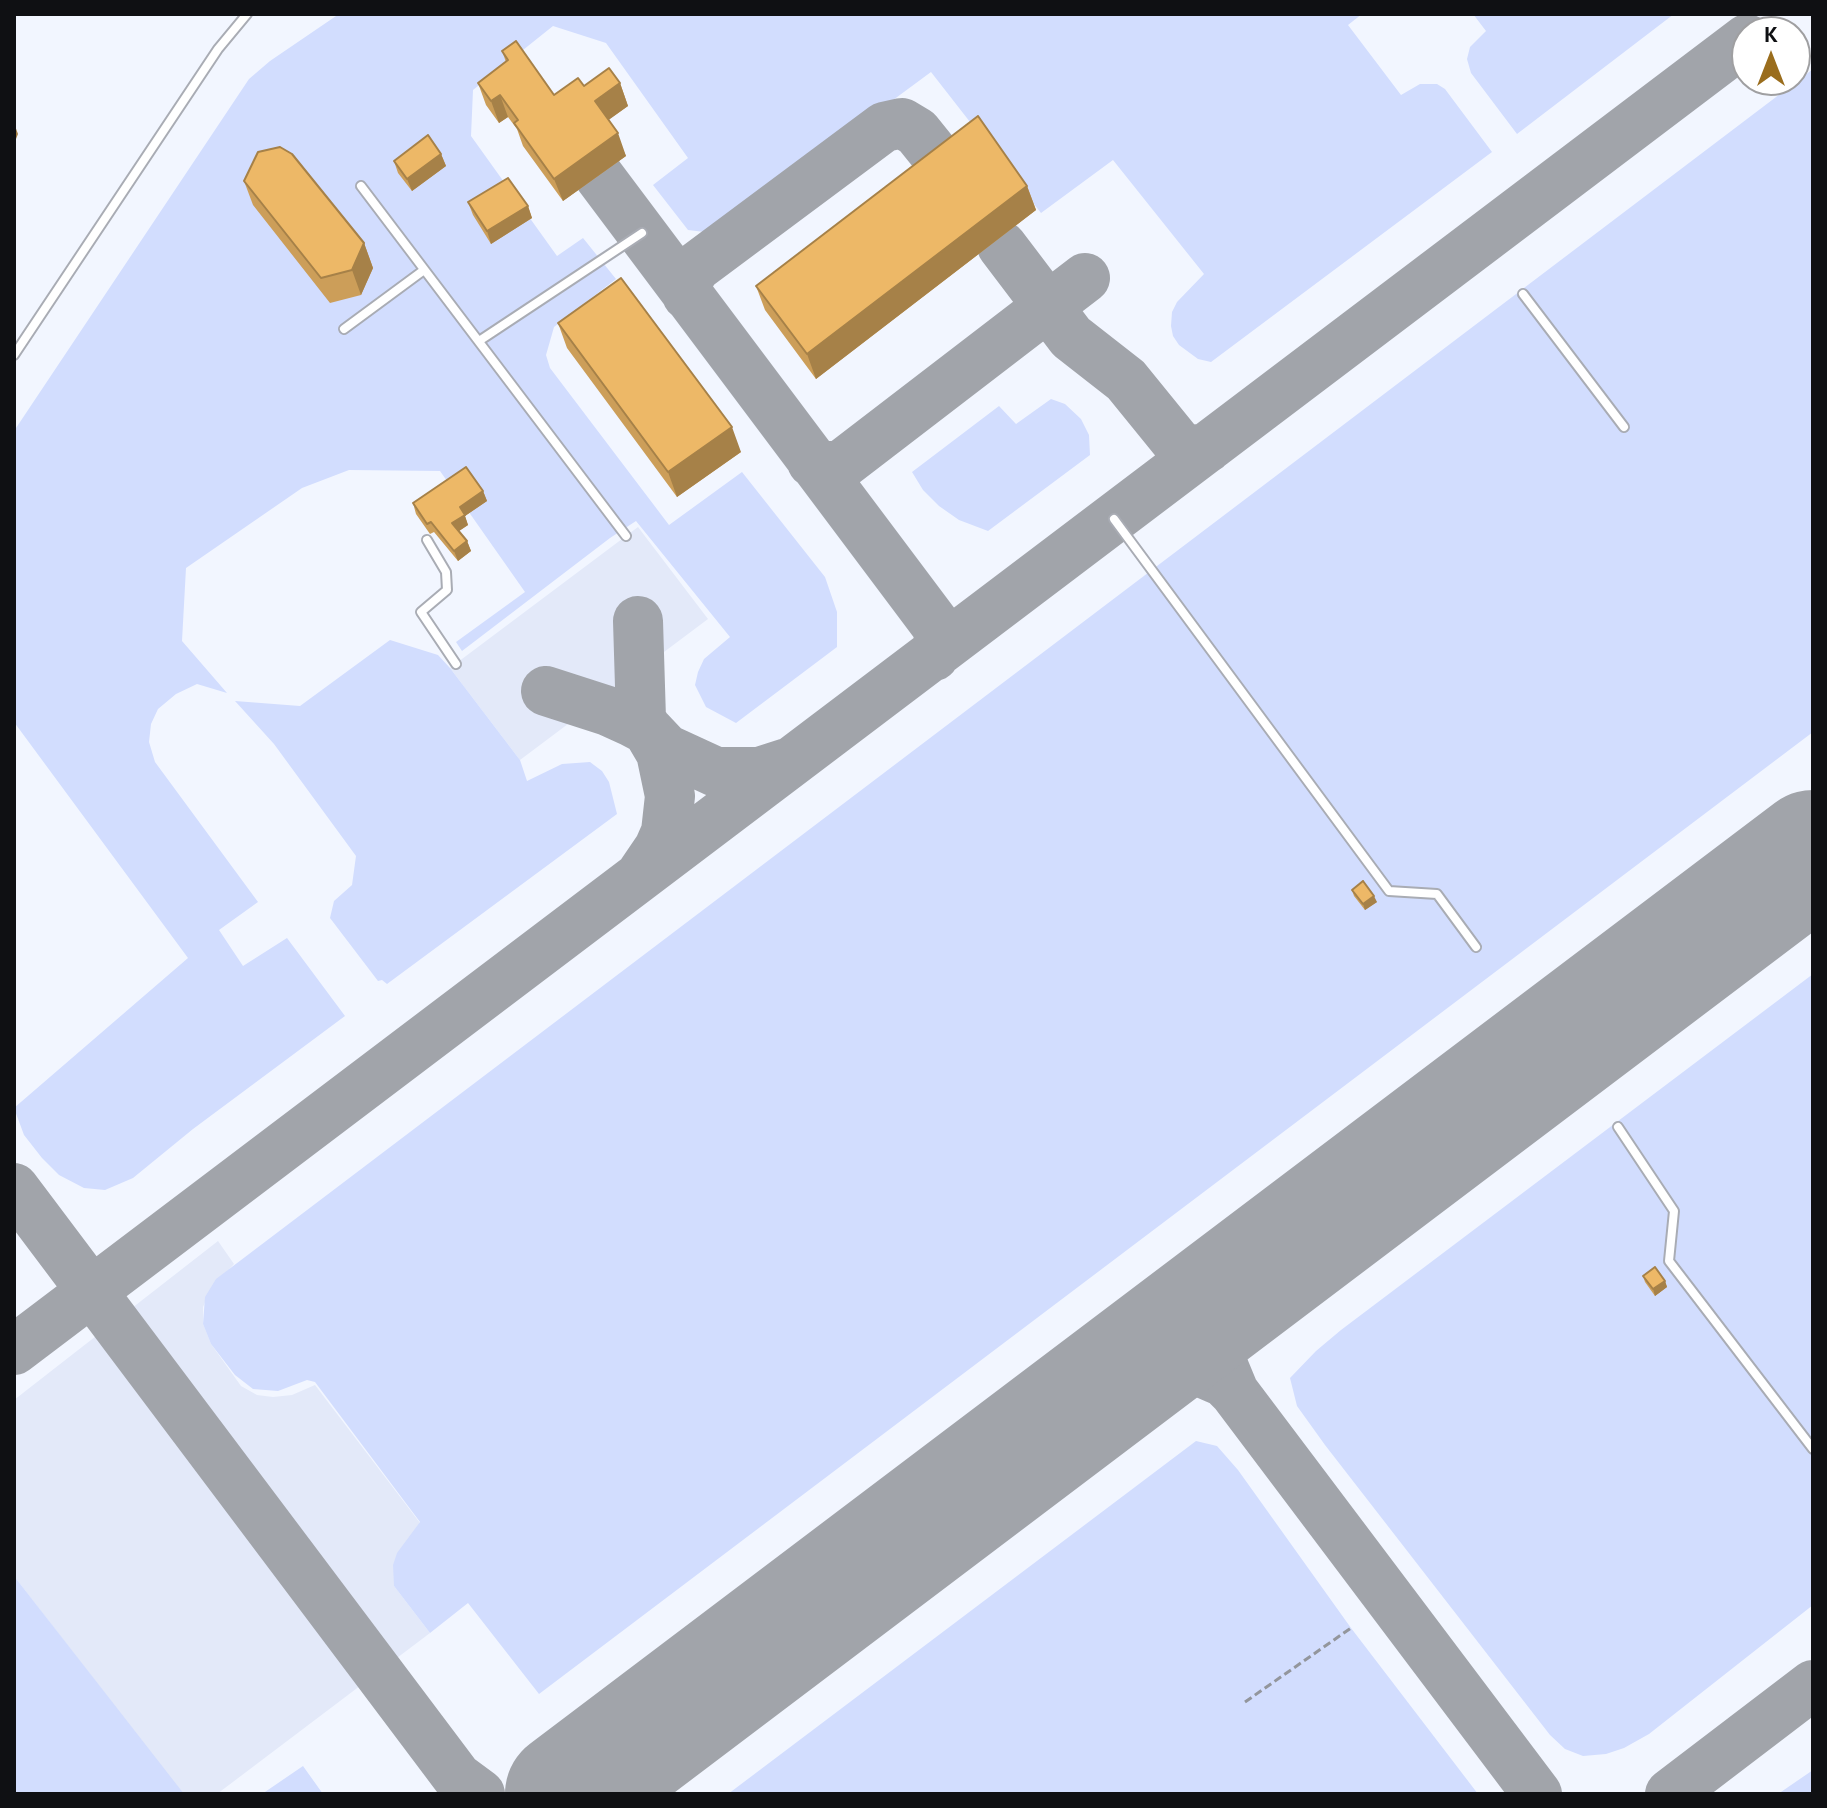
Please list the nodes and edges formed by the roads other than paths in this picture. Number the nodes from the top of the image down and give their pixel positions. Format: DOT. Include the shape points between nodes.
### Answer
graph roads {
  1 [pos="247,14"];
  2 [pos="361,186"];
  3 [pos="642,233"];
  4 [pos="424,270"];
  5 [pos="1523,294"];
  6 [pos="344,329"];
  7 [pos="479,341"];
  8 [pos="14,355"];
  9 [pos="1624,427"];
  10 [pos="1114,519"];
  11 [pos="626,536"];
  12 [pos="427,540"];
  13 [pos="456,664"];
  14 [pos="1476,947"];
  15 [pos="1618,1127"];
  16 [pos="1813,1449"];
  1 -- 8 [label="lane" via="218,49"];
  2 -- 4 [label="lane"];
  3 -- 7 [label="lane"];
  4 -- 6 [label="lane"];
  4 -- 7 [label="lane"];
  5 -- 9 [label="lane"];
  7 -- 11 [label="lane"];
  10 -- 14 [label="lane" via="1389,891 1437,894"];
  12 -- 13 [label="lane" via="446,572 447,590 421,612"];
  15 -- 16 [label="lane" via="1674,1211 1669,1261"];
}
